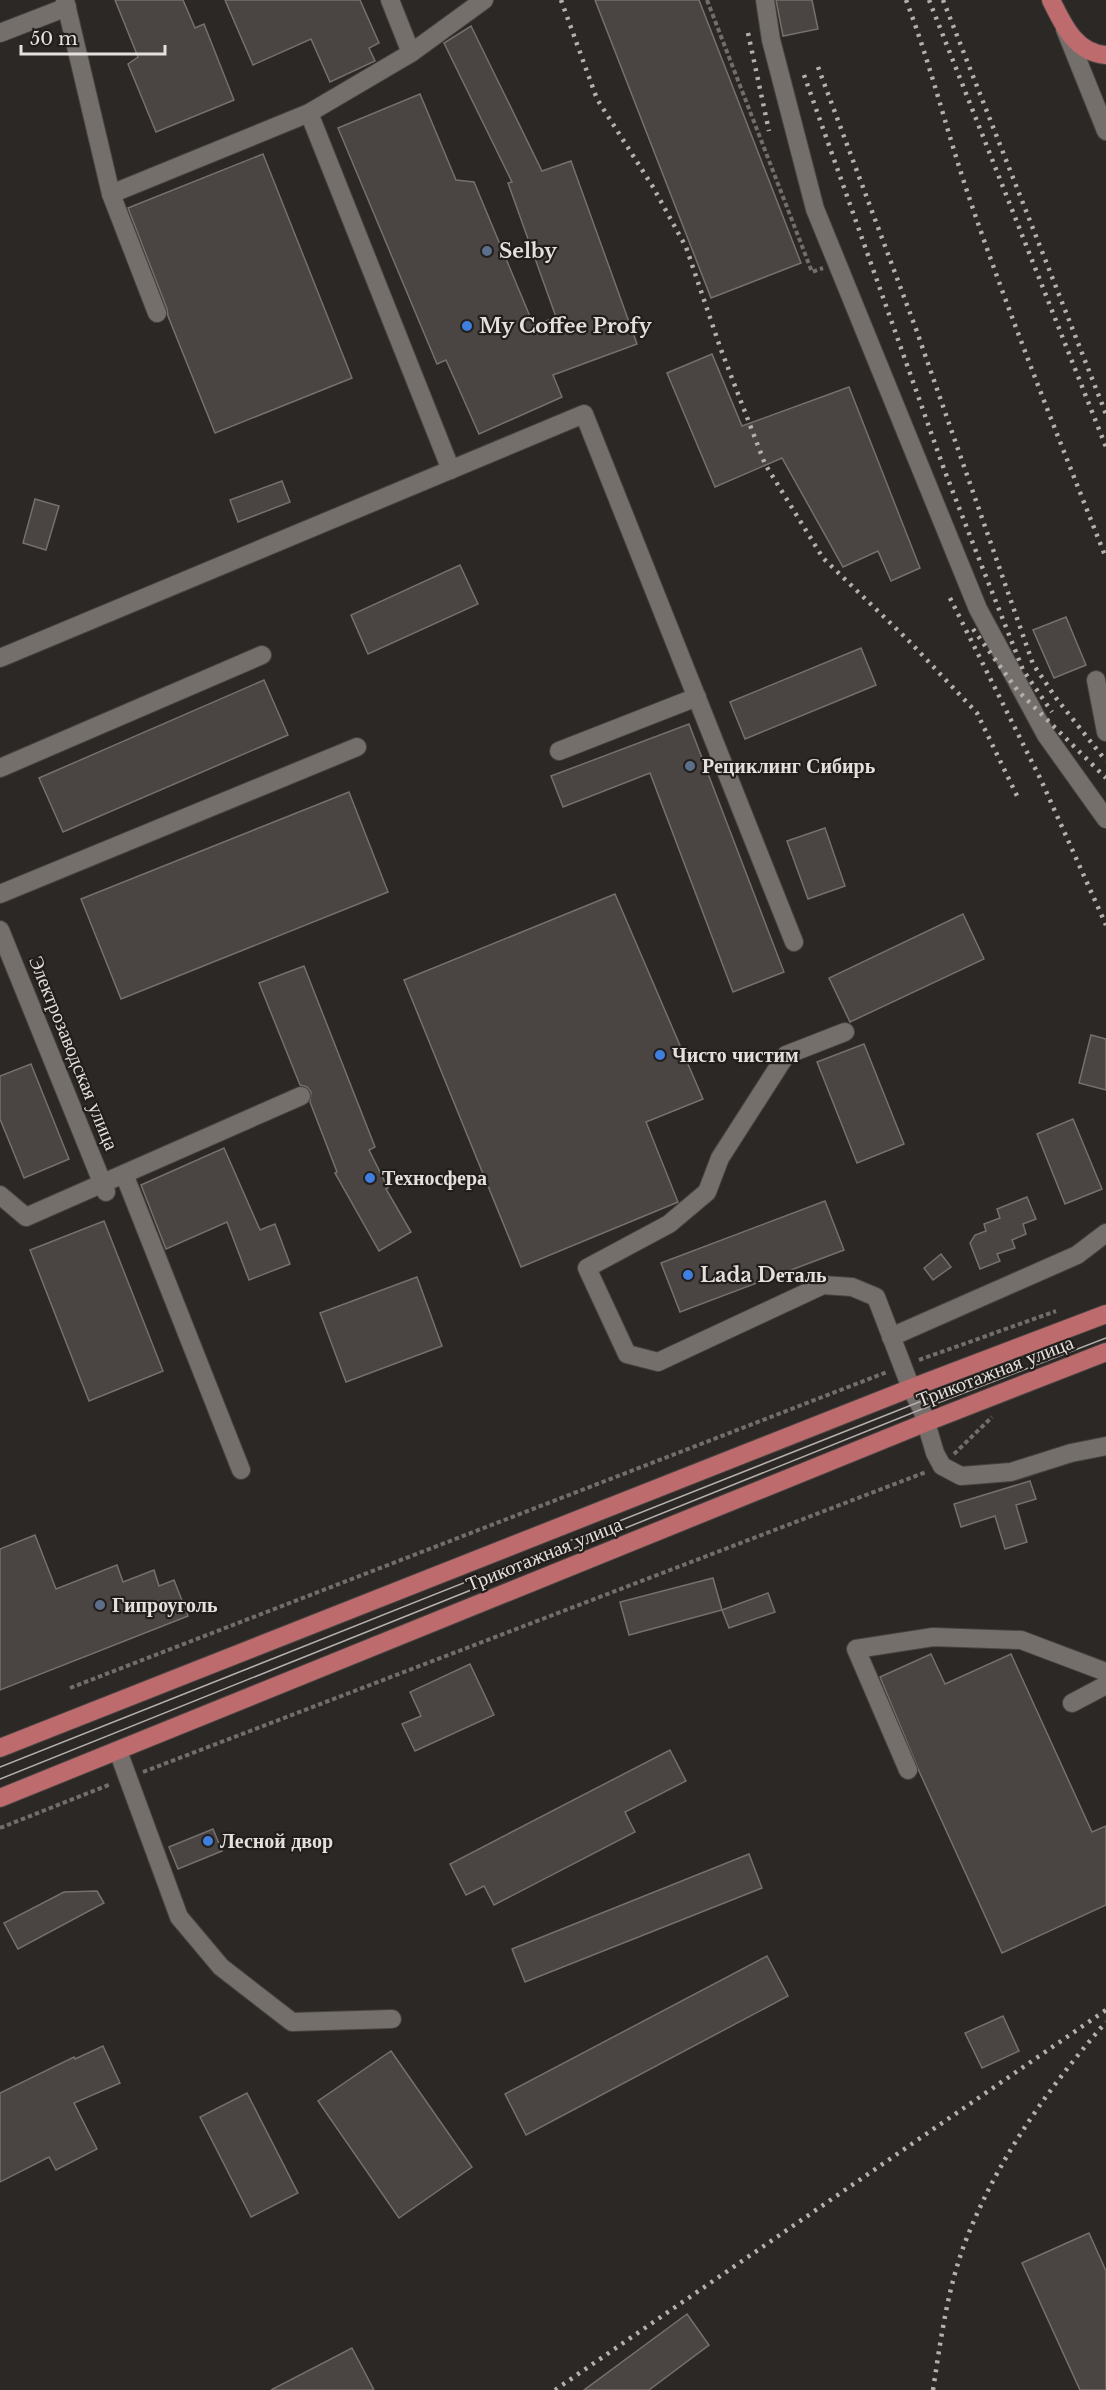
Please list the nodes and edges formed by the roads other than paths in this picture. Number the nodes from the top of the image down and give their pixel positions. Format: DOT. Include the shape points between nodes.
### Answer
graph roads {
  1 [pos="390,0"];
  2 [pos="484,0"];
  3 [pos="765,0"];
  4 [pos="1051,0"];
  5 [pos="66,3"];
  6 [pos="1064,27"];
  7 [pos="0,33"];
  8 [pos="411,53"];
  9 [pos="1106,56"];
  10 [pos="309,113"];
  11 [pos="1106,131"];
  12 [pos="111,194"];
  13 [pos="157,313"];
  14 [pos="451,470"];
  15 [pos="262,655"];
  16 [pos="0,658"];
  17 [pos="1096,680"];
  18 [pos="697,698"];
  19 [pos="1106,732"];
  20 [pos="357,747"];
  21 [pos="559,751"];
  22 [pos="0,768"];
  23 [pos="1106,819"];
  24 [pos="0,894"];
  25 [pos="0,930"];
  26 [pos="794,942"];
  27 [pos="845,1032"];
  28 [pos="301,1096"];
  29 [pos="124,1174"];
  30 [pos="104,1188"];
  31 [pos="0,1194"];
  32 [pos="1106,1233"];
  33 [pos="1106,1314"];
  34 [pos="891,1337"];
  35 [pos="1106,1352"];
  36 [pos="911,1388"];
  37 [pos="927,1422"];
  38 [pos="1106,1446"];
  39 [pos="241,1470"];
  40 [pos="1106,1672"];
  41 [pos="1106,1685"];
  42 [pos="1072,1703"];
  43 [pos="0,1748"];
  44 [pos="118,1751"];
  45 [pos="908,1770"];
  46 [pos="0,1798"];
  47 [pos="392,2019"];
  1 -- 8 [label="street"];
  2 -- 8 [label="street"];
  3 -- 23 [label="street" via="771,40 815,209 974,598 1046,735"];
  4 -- 6 [label="main road"];
  5 -- 7 [label="street"];
  5 -- 12 [label="street"];
  6 -- 9 [label="main road" via="1081,47"];
  6 -- 11 [label="street"];
  8 -- 10 [label="street"];
  10 -- 12 [label="street"];
  10 -- 14 [label="street"];
  12 -- 13 [label="street"];
  14 -- 16 [label="street"];
  14 -- 18 [label="street" via="584,414"];
  15 -- 22 [label="street"];
  17 -- 19 [label="street"];
  18 -- 21 [label="street"];
  18 -- 26 [label="street"];
  20 -- 24 [label="street"];
  25 -- 30 [label="street, Электрозаводская улица"];
  27 -- 34 [label="street" via="786,1055 720,1158 707,1192 669,1224 587,1268 627,1354 658,1362 823,1285 852,1287 876,1297"];
  28 -- 29 [label="street"];
  29 -- 30 [label="street"];
  29 -- 39 [label="street"];
  30 -- 31 [label="street" via="26,1217"];
  32 -- 34 [label="street" via="1077,1255"];
  33 -- 36 [label="main road, Трикотажная улица"];
  34 -- 36 [label="street"];
  35 -- 37 [label="main road, Трикотажная улица"];
  36 -- 37 [label="street"];
  36 -- 43 [label="main road, Трикотажная улица"];
  37 -- 38 [label="street" via="942,1466 961,1476 1011,1472"];
  37 -- 44 [label="main road, Трикотажная улица"];
  40 -- 45 [label="street" via="1021,1640 933,1637 856,1649"];
  41 -- 42 [label="street"];
  44 -- 46 [label="main road, Трикотажная улица"];
  44 -- 47 [label="street" via="179,1917 221,1967 292,2022"];
}
